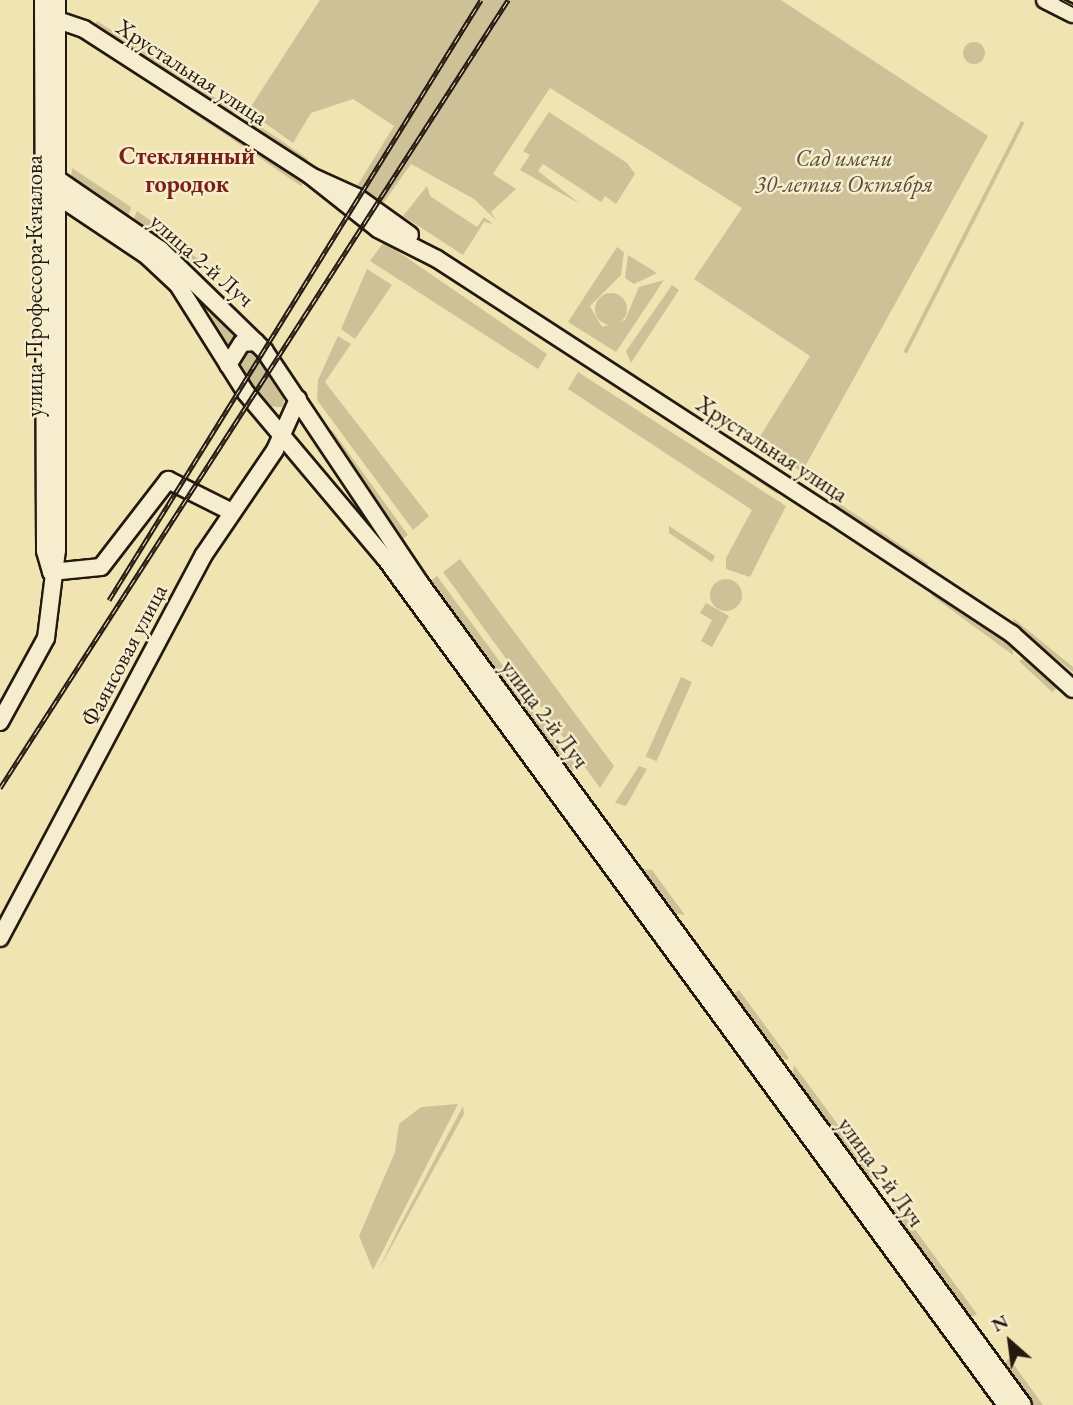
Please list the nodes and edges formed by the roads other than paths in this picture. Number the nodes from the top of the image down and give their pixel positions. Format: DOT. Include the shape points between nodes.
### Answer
graph roads {
  1 [pos="57,0"];
  2 [pos="1045,0"];
  3 [pos="48,11"];
  4 [pos="1073,14"];
  5 [pos="52,186"];
  6 [pos="256,342"];
  7 [pos="228,365"];
  8 [pos="298,399"];
  9 [pos="282,436"];
  10 [pos="232,512"];
  11 [pos="51,572"];
  12 [pos="1073,689"];
  13 [pos="0,722"];
  14 [pos="0,938"];
  15 [pos="1006,1405"];
  16 [pos="1023,1405"];
  1 -- 3 [label="main road, улица Профессора Качалова"];
  2 -- 4 [label="main road"];
  3 -- 5 [label="main road, улица Профессора Качалова"];
  3 -- 12 [label="main road, Хрустальная улица" via="84,29 311,176 378,229 438,259 1012,634"];
  5 -- 6 [label="main road, улица 2-й Луч" via="161,250"];
  5 -- 7 [label="main road, улица 2-й Луч" via="165,271"];
  5 -- 11 [label="main road, улица Профессора Качалова" via="45,551"];
  6 -- 7 [label="main road" via="236,349"];
  6 -- 8 [label="main road, улица 2-й Луч"];
  7 -- 9 [label="main road, улица 2-й Луч"];
  8 -- 9 [label="main road, Фаянсовая улица"];
  8 -- 16 [label="main road, улица 2-й Луч" via="420,583"];
  9 -- 10 [label="main road, Фаянсовая улица"];
  9 -- 15 [label="main road, улица 2-й Луч" via="385,558"];
  10 -- 11 [label="main road" via="168,480 101,567"];
  10 -- 14 [label="main road, Фаянсовая улица"];
  11 -- 13 [label="main road, улица Профессора Качалова" via="46,638"];
}
